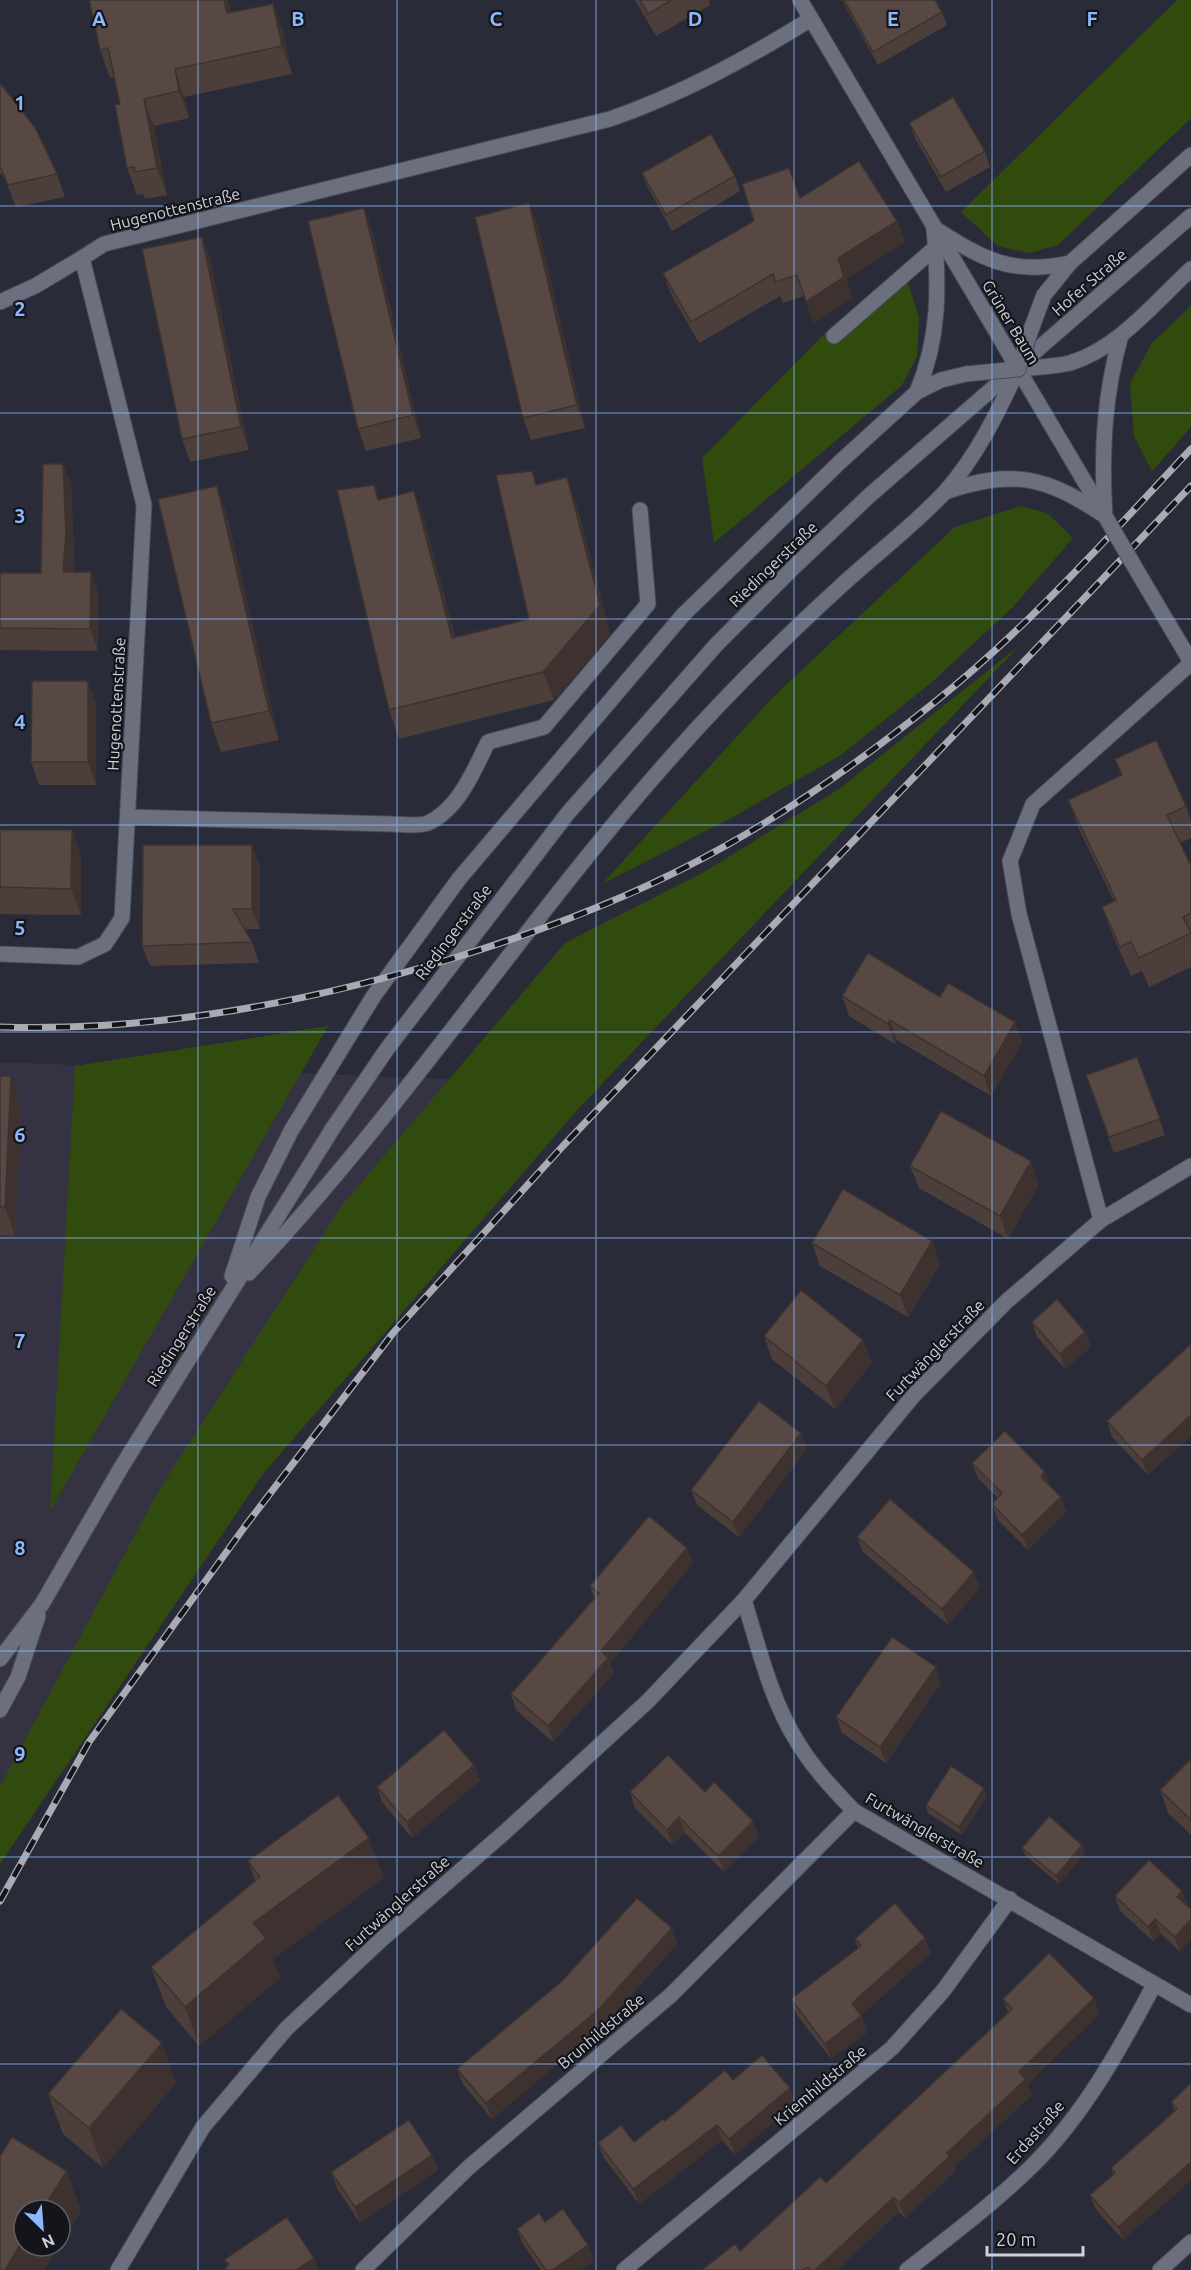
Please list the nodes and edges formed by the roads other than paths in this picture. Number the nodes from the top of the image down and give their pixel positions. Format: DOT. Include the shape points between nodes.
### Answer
graph roads {
  1 [pos="800,0"];
  2 [pos="811,18"];
  3 [pos="1191,155"];
  4 [pos="1191,216"];
  5 [pos="934,228"];
  6 [pos="936,247"];
  7 [pos="82,258"];
  8 [pos="1070,263"];
  9 [pos="1191,268"];
  10 [pos="0,302"];
  11 [pos="1121,334"];
  12 [pos="834,336"];
  13 [pos="1014,372"];
  14 [pos="917,392"];
  15 [pos="945,492"];
  16 [pos="640,510"];
  17 [pos="1105,516"];
  18 [pos="1191,663"];
  19 [pos="128,817"];
  20 [pos="0,954"];
  21 [pos="1191,1166"];
  22 [pos="1101,1220"];
  23 [pos="225,1299"];
  24 [pos="744,1600"];
  25 [pos="42,1604"];
  26 [pos="0,1659"];
  27 [pos="0,1710"];
  28 [pos="854,1811"];
  29 [pos="1010,1899"];
  30 [pos="1154,1984"];
  31 [pos="1191,2005"];
  32 [pos="1191,2242"];
  33 [pos="118,2270"];
  34 [pos="363,2270"];
  35 [pos="624,2270"];
  36 [pos="907,2270"];
  37 [pos="1160,2270"];
  1 -- 2 [label="street, Grüner Baum"];
  2 -- 5 [label="street, Grüner Baum"];
  2 -- 7 [label="street, Hugenottenstraße" via="710,78 657,103 610,119 104,244"];
  3 -- 8 [label="street"];
  4 -- 13 [label="street, Hofer Straße"];
  5 -- 6 [label="street"];
  5 -- 8 [label="street" via="977,255 1004,266 1044,268"];
  5 -- 13 [label="street, Grüner Baum, bridge" via="1003,343"];
  6 -- 12 [label="street"];
  6 -- 14 [label="street" via="936,331 929,364"];
  7 -- 10 [label="street"];
  7 -- 19 [label="street, Hugenottenstraße" via="144,505"];
  8 -- 13 [label="street, bridge" via="1044,295"];
  9 -- 11 [label="street"];
  11 -- 13 [label="street" via="1098,351 1069,363"];
  11 -- 17 [label="street" via="1105,414"];
  13 -- 14 [label="street, bridge" via="941,380"];
  13 -- 15 [label="street" via="997,413"];
  13 -- 17 [label="street, Grüner Baum" via="1033,394"];
  13 -- 23 [label="street, Riedingerstraße" via="870,495 795,566 716,645 568,813 387,1049"];
  14 -- 23 [label="street" via="683,615 459,879 374,997 291,1131 258,1197"];
  15 -- 17 [label="street" via="975,481 1039,481 1072,494"];
  15 -- 23 [label="street" via="748,673 675,752 597,841 438,1049 299,1220"];
  16 -- 19 [label="street" via="648,604 543,727 488,742 465,788 428,823"];
  17 -- 18 [label="street, Grüner Baum, bridge"];
  18 -- 22 [label="street" via="1033,804 1010,861 1019,914"];
  19 -- 20 [label="street, Hugenottenstraße" via="122,918 105,944 78,957"];
  21 -- 22 [label="street, Furtwänglerstraße"];
  22 -- 24 [label="street, Furtwänglerstraße" via="1008,1301 914,1395"];
  23 -- 25 [label="street, Riedingerstraße"];
  24 -- 28 [label="street, Furtwänglerstraße" via="777,1702 797,1743"];
  24 -- 33 [label="street, Furtwänglerstraße" via="648,1701 286,2028 203,2127"];
  25 -- 26 [label="street, Riedingerstraße"];
  25 -- 27 [label="street, Riedingerstraße" via="18,1677"];
  28 -- 29 [label="street, Furtwänglerstraße"];
  28 -- 34 [label="street, Brunhildstraße" via="671,1995 469,2167"];
  29 -- 30 [label="street, Furtwänglerstraße"];
  29 -- 35 [label="street, Kriemhildstraße" via="943,1991 892,2048"];
  30 -- 31 [label="street, Furtwänglerstraße"];
  30 -- 36 [label="street, Erdastraße" via="1121,2047 1079,2109 1032,2166"];
  32 -- 37 [label="street"];
}
